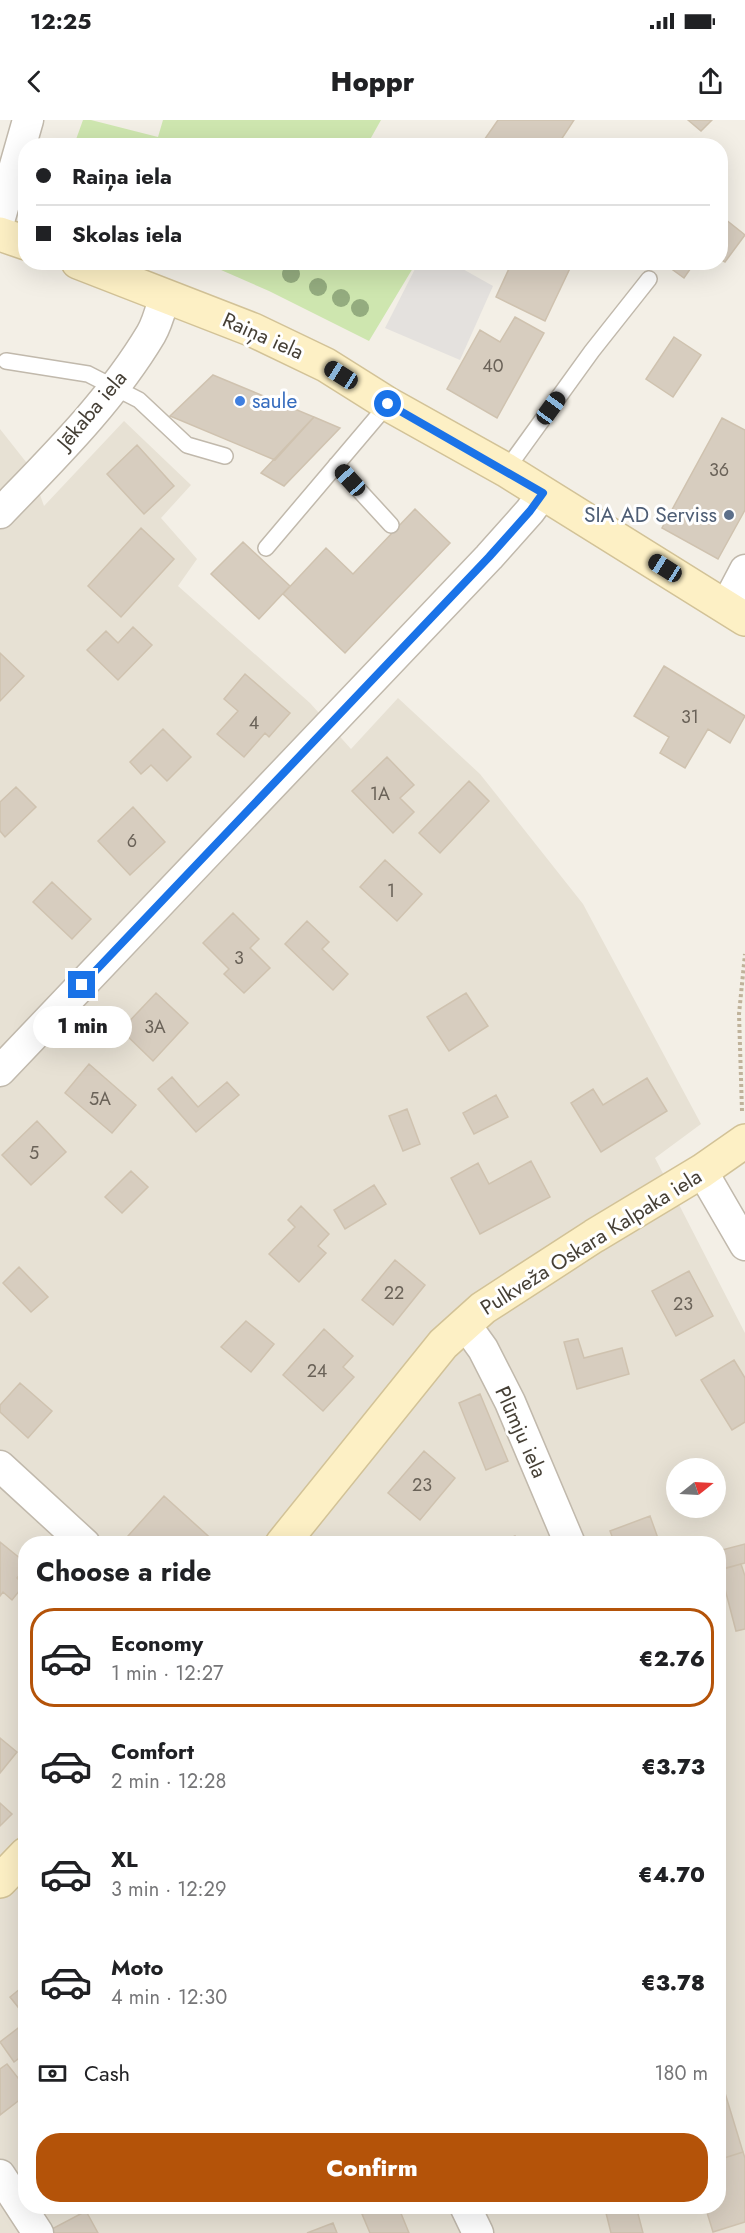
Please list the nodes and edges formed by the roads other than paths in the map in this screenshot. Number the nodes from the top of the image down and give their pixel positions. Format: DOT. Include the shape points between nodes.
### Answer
graph roads {
  1 [pos="28,120"];
  2 [pos="23,138"];
  3 [pos="18,155"];
  4 [pos="0,218"];
  5 [pos="0,234"];
  6 [pos="18,240"];
  7 [pos="99,270"];
  8 [pos="649,279"];
  9 [pos="165,295"];
  10 [pos="6,361"];
  11 [pos="114,387"];
  12 [pos="388,404"];
  13 [pos="225,456"];
  14 [pos="336,465"];
  15 [pos="506,470"];
  16 [pos="543,493"];
  17 [pos="0,513"];
  18 [pos="391,525"];
  19 [pos="266,548"];
  20 [pos="745,570"];
  21 [pos="736,612"];
  22 [pos="0,1071"];
  23 [pos="744,1130"];
  24 [pos="702,1171"];
  25 [pos="745,1245"];
  26 [pos="465,1324"];
  27 [pos="0,1466"];
  28 [pos="76,1536"];
  29 [pos="288,1536"];
  30 [pos="567,1536"];
  31 [pos="18,1862"];
  32 [pos="0,1881"];
  33 [pos="0,2175"];
  34 [pos="18,2202"];
  35 [pos="26,2214"];
  36 [pos="469,2214"];
  37 [pos="38,2233"];
  38 [pos="478,2233"];
  1 -- 2 [label="street"];
  3 -- 4 [label="street"];
  5 -- 6 [label="main road"];
  7 -- 9 [label="main road, Raiņa iela"];
  8 -- 15 [label="lane"];
  9 -- 11 [label="street, Jēkaba iela" via="152,333"];
  9 -- 12 [label="main road, Raiņa iela" via="315,360"];
  10 -- 11 [label="lane" via="88,374"];
  11 -- 13 [label="lane" via="139,400 187,445"];
  11 -- 17 [label="street, Jēkaba iela"];
  12 -- 14 [label="lane"];
  12 -- 15 [label="main road, Raiņa iela"];
  14 -- 18 [label="lane"];
  14 -- 19 [label="lane"];
  15 -- 16 [label="main road, Raiņa iela"];
  16 -- 21 [label="main road, Raiņa iela"];
  16 -- 22 [label="street" via="489,557"];
  20 -- 21 [label="street"];
  23 -- 24 [label="main road, Pulkveža Oskara Kalpaka iela"];
  24 -- 25 [label="street"];
  24 -- 26 [label="main road, Pulkveža Oskara Kalpaka iela" via="507,1290"];
  26 -- 29 [label="main road, Pulkveža Oskara Kalpaka iela" via="436,1352"];
  26 -- 30 [label="street, Plūmju iela" via="483,1349 510,1402"];
  27 -- 28 [label="street"];
  31 -- 32 [label="main road"];
  33 -- 34 [label="street"];
  35 -- 37 [label="street"];
  36 -- 38 [label="street"];
}
